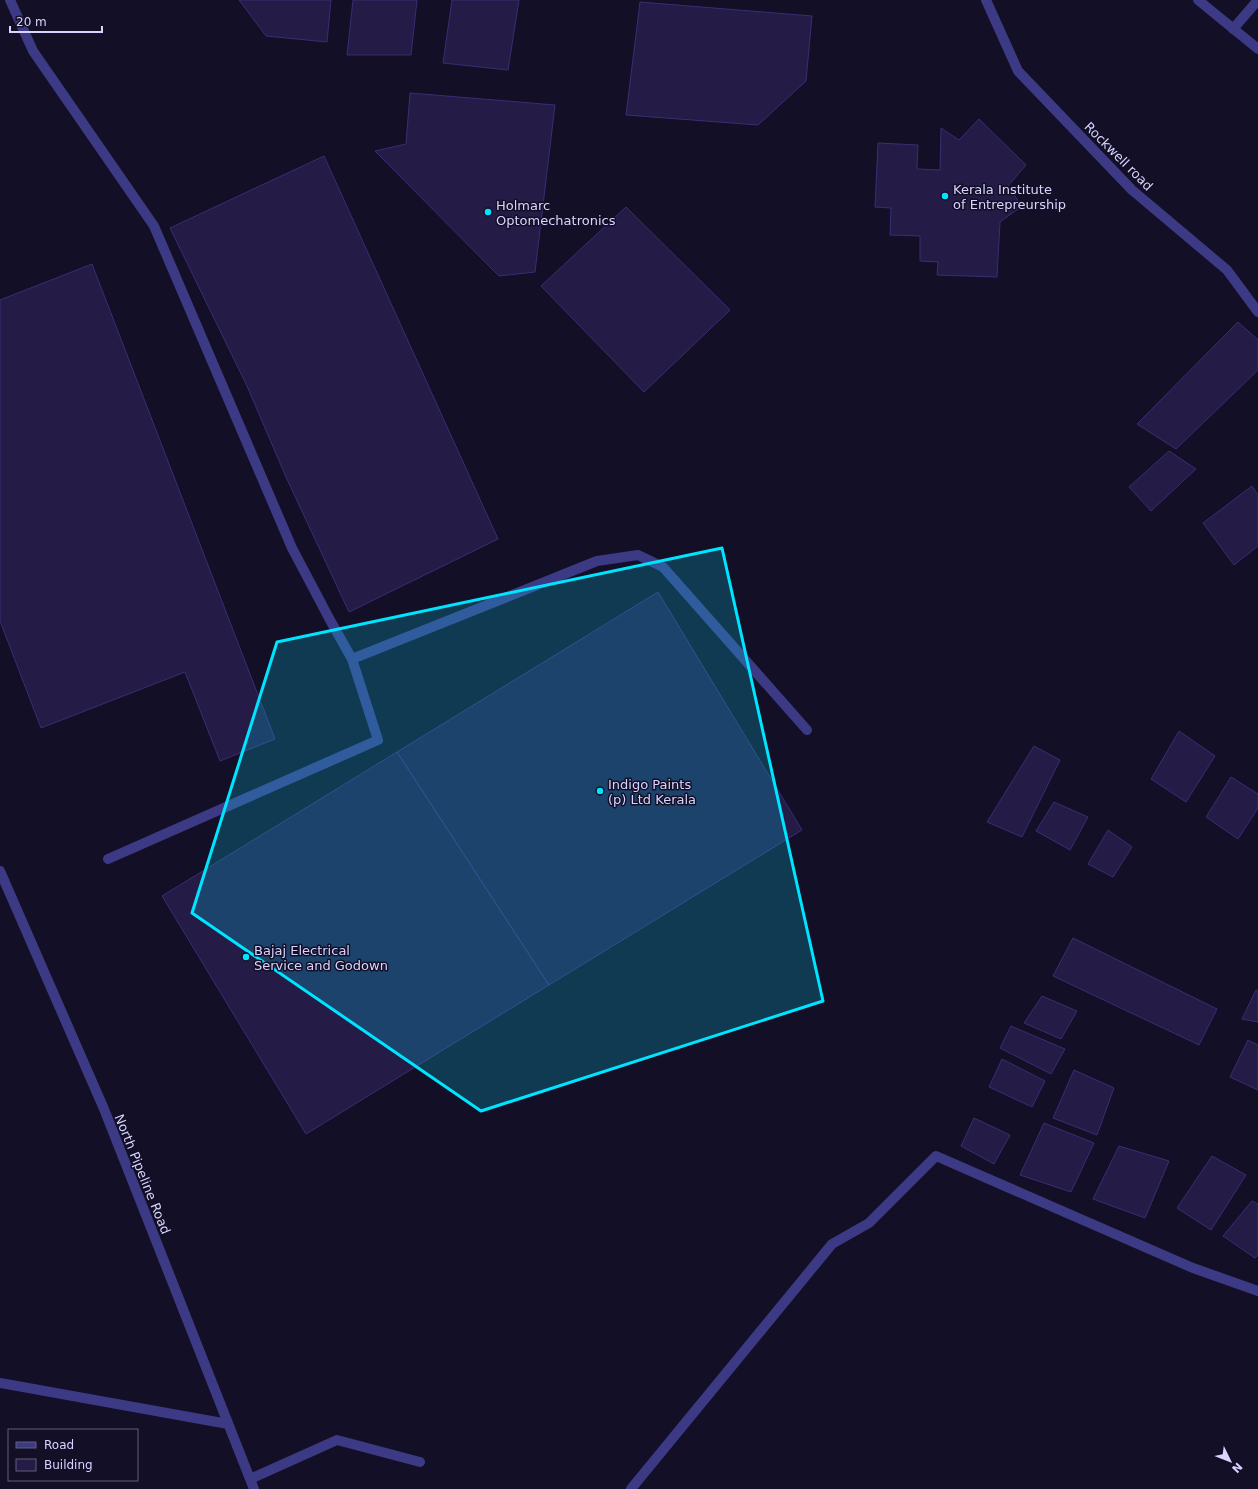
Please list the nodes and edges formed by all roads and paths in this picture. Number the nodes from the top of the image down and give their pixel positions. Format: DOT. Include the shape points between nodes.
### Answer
graph roads {
  1 [pos="10,0"];
  2 [pos="986,0"];
  3 [pos="1198,0"];
  4 [pos="1258,0"];
  5 [pos="1233,29"];
  6 [pos="1258,49"];
  7 [pos="1258,312"];
  8 [pos="352,659"];
  9 [pos="807,730"];
  10 [pos="108,860"];
  11 [pos="0,871"];
  12 [pos="1258,1291"];
  13 [pos="0,1383"];
  14 [pos="228,1424"];
  15 [pos="420,1462"];
  16 [pos="250,1479"];
  17 [pos="254,1489"];
  18 [pos="631,1489"];
  1 -- 8 [label="street" via="33,52 154,226 292,548"];
  2 -- 7 [label="street, Rockwell road" via="1018,71 1132,190 1227,270"];
  3 -- 5 [label="street"];
  4 -- 5 [label="street"];
  5 -- 6 [label="street"];
  8 -- 9 [label="street" via="597,561 638,555 663,567"];
  8 -- 10 [label="street" via="378,740"];
  11 -- 14 [label="street, North Pipeline Road" via="104,1109"];
  12 -- 18 [label="street" via="1192,1268 936,1156 870,1223 832,1244"];
  13 -- 14 [label="street"];
  14 -- 16 [label="street, North Pipeline Road"];
  15 -- 16 [label="street" via="337,1440"];
  16 -- 17 [label="street, North Pipeline Road"];
}
